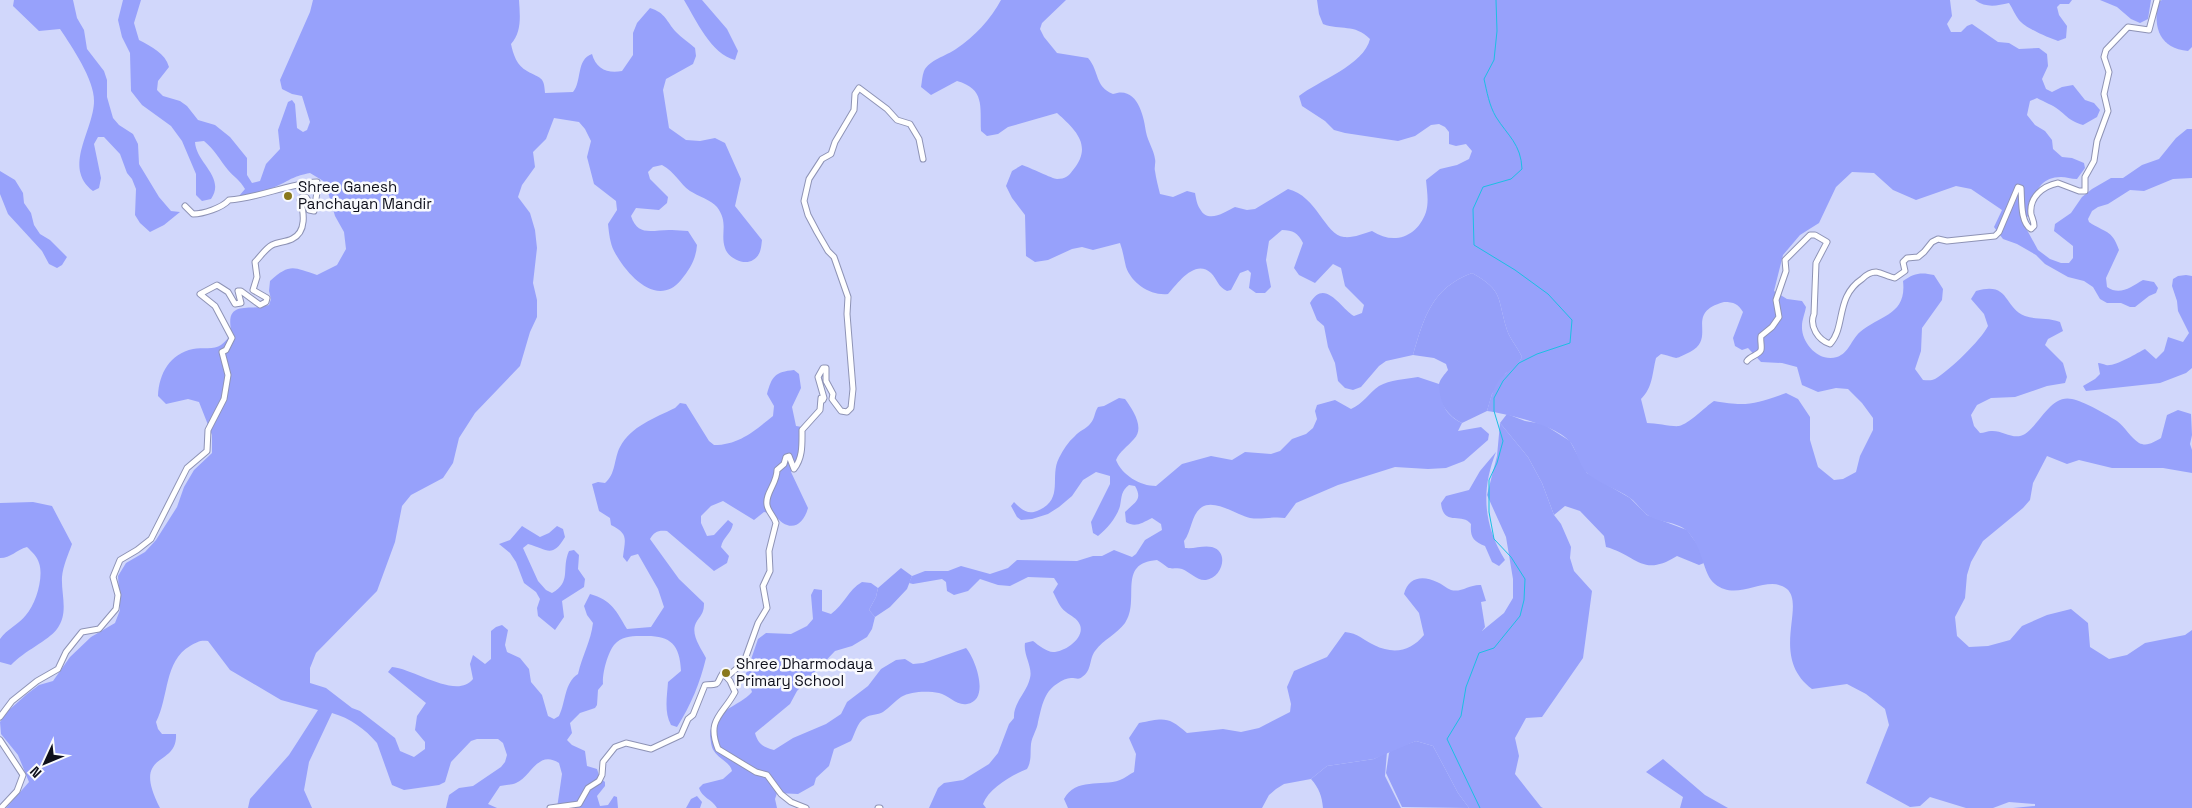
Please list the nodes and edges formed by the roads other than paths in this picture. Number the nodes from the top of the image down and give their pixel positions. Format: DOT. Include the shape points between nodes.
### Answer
graph roads {
  1 [pos="2157,0"];
  2 [pos="923,159"];
  3 [pos="185,206"];
  4 [pos="1747,361"];
  5 [pos="727,677"];
  6 [pos="0,717"];
  7 [pos="0,740"];
  8 [pos="1,808"];
  9 [pos="550,808"];
  10 [pos="806,808"];
  1 -- 4 [label="street" via="2149,30 2128,27 2106,50 2104,56 2109,72 2104,94 2108,111 2097,141 2094,161 2086,177 2085,190 2058,183 2042,189 2032,203 2034,226 2031,229 2024,219 2021,188 2018,187 1995,236 1938,240 1918,257 1907,258 1903,262 1905,272 1895,278 1875,272 1866,276 1849,292 1830,344 1812,327 1811,320 1816,263 1827,242 1815,235 1810,236 1785,260 1786,271 1776,300 1779,317 1761,336 1761,349"];
  2 -- 5 [label="street" via="919,139 910,124 897,120 860,88 855,94 854,110 831,154 822,159 809,178 804,201 808,216 834,257 848,297 853,389 851,408 847,412 836,406 826,381 826,368 823,368 818,377 824,398 820,398 820,410 802,430 801,453 796,466 794,469 789,456 786,457 768,494 767,506 776,523 769,551 770,571 763,586 767,608 744,662"];
  3 -- 6 [label="street" via="193,214 203,214 229,200 259,196 306,183 318,184 314,211 309,210 306,197 300,200 303,223 293,239 270,246 255,262 257,277 253,290 267,298 266,302 260,305 238,291 241,303 235,304 228,292 217,285 200,294 215,306 232,338 222,352 228,375 224,399 208,430 207,450 187,468 151,539 120,560 113,577 118,595 116,609 99,630 82,632 66,652 58,669 12,701"];
  5 -- 9 [label="street" via="723,673 715,686 705,685 693,715 677,738 650,749 626,743 615,747 603,762 599,780 588,788 579,804"];
  5 -- 10 [label="street" via="735,692 714,724 718,749 756,772 767,775 781,794"];
  7 -- 8 [label="street" via="22,774 17,791"];
}
